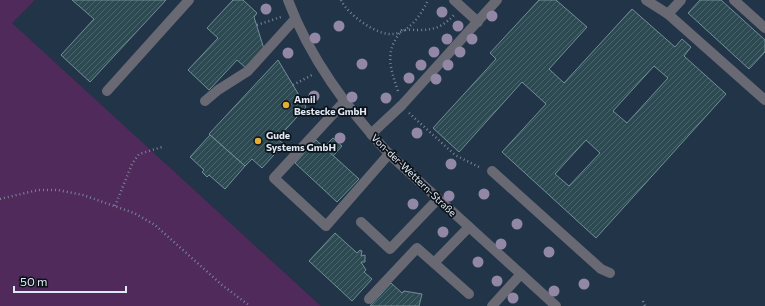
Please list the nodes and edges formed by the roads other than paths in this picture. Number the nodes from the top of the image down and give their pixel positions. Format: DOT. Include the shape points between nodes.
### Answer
graph roads {
  1 [pos="189,0"];
  2 [pos="288,0"];
  3 [pos="497,0"];
  4 [pos="646,0"];
  5 [pos="681,0"];
  6 [pos="734,0"];
  7 [pos="457,4"];
  8 [pos="668,14"];
  9 [pos="294,16"];
  10 [pos="478,22"];
  11 [pos="765,28"];
  12 [pos="107,91"];
  13 [pos="765,100"];
  14 [pos="205,101"];
  15 [pos="344,102"];
  16 [pos="371,134"];
  17 [pos="389,154"];
  18 [pos="492,171"];
  19 [pos="438,199"];
  20 [pos="361,222"];
  21 [pos="469,227"];
  22 [pos="434,263"];
  23 [pos="610,273"];
  24 [pos="521,274"];
  25 [pos="469,294"];
  26 [pos="369,299"];
  27 [pos="492,306"];
  28 [pos="556,306"];
  1 -- 12 [label="street"];
  2 -- 9 [label="street, Von-der-Wettern-Straße"];
  3 -- 10 [label="street"];
  4 -- 8 [label="street"];
  5 -- 8 [label="street"];
  6 -- 11 [label="street"];
  7 -- 10 [label="street"];
  8 -- 13 [label="street"];
  9 -- 14 [label="street" via="248,71"];
  9 -- 15 [label="street, Von-der-Wettern-Straße" via="322,69"];
  10 -- 16 [label="street" via="402,105"];
  15 -- 16 [label="street, Von-der-Wettern-Straße"];
  15 -- 17 [label="street" via="274,178 326,226"];
  16 -- 17 [label="street, Von-der-Wettern-Straße"];
  17 -- 19 [label="street, Von-der-Wettern-Straße"];
  18 -- 23 [label="street" via="601,269"];
  19 -- 20 [label="street" via="390,249"];
  19 -- 21 [label="street, Von-der-Wettern-Straße"];
  21 -- 22 [label="street"];
  21 -- 24 [label="street, Von-der-Wettern-Straße"];
  22 -- 25 [label="street"];
  22 -- 26 [label="street" via="417,248"];
  24 -- 27 [label="street"];
  24 -- 28 [label="street, Von-der-Wettern-Straße"];
}
